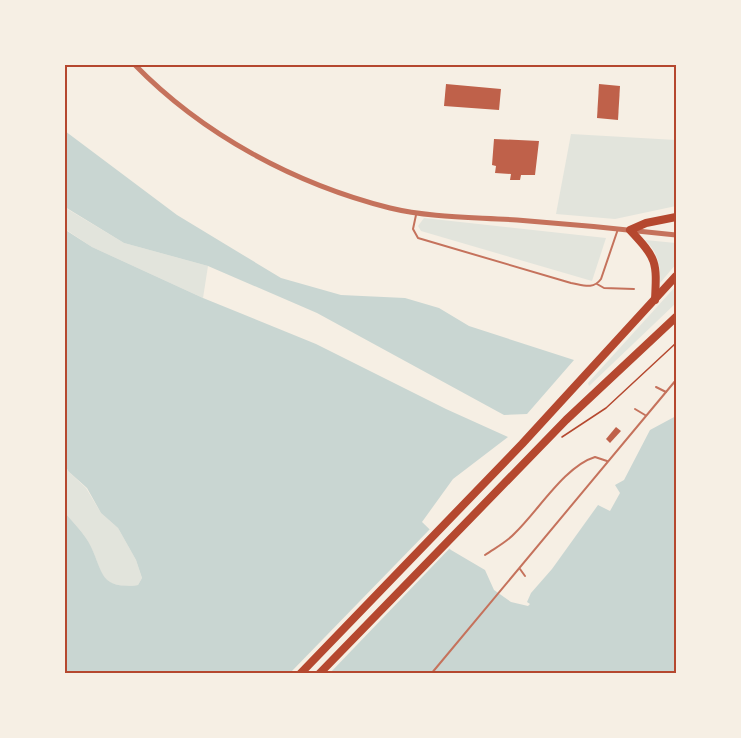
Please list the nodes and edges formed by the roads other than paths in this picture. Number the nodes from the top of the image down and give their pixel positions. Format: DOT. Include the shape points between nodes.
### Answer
graph roads {
  1 [pos="134,64"];
  2 [pos="417,212"];
  3 [pos="676,217"];
  4 [pos="618,230"];
  5 [pos="630,230"];
  6 [pos="676,234"];
  7 [pos="676,276"];
  8 [pos="597,284"];
  9 [pos="634,289"];
  10 [pos="656,300"];
  11 [pos="676,317"];
  12 [pos="676,381"];
  13 [pos="656,387"];
  14 [pos="666,392"];
  15 [pos="635,409"];
  16 [pos="646,416"];
  17 [pos="608,462"];
  18 [pos="485,555"];
  19 [pos="519,568"];
  20 [pos="525,576"];
  21 [pos="300,674"];
  22 [pos="319,674"];
  23 [pos="431,674"];
  1 -- 2 [label="street" via="179,104 267,163 390,208"];
  2 -- 4 [label="street"];
  2 -- 8 [label="lane" via="413,229 418,238 571,283"];
  3 -- 5 [label="highway"];
  4 -- 5 [label="street"];
  4 -- 8 [label="lane"];
  5 -- 6 [label="street"];
  5 -- 10 [label="highway" via="655,262"];
  7 -- 10 [label="highway"];
  8 -- 9 [label="lane" via="604,288"];
  10 -- 21 [label="highway"];
  11 -- 22 [label="highway" via="566,420"];
  12 -- 14 [label="lane"];
  13 -- 14 [label="lane"];
  14 -- 16 [label="lane"];
  15 -- 16 [label="lane"];
  16 -- 17 [label="lane"];
  17 -- 18 [label="lane" via="595,457 582,463 516,533"];
  17 -- 19 [label="lane"];
  19 -- 20 [label="lane"];
  19 -- 23 [label="lane"];
}
